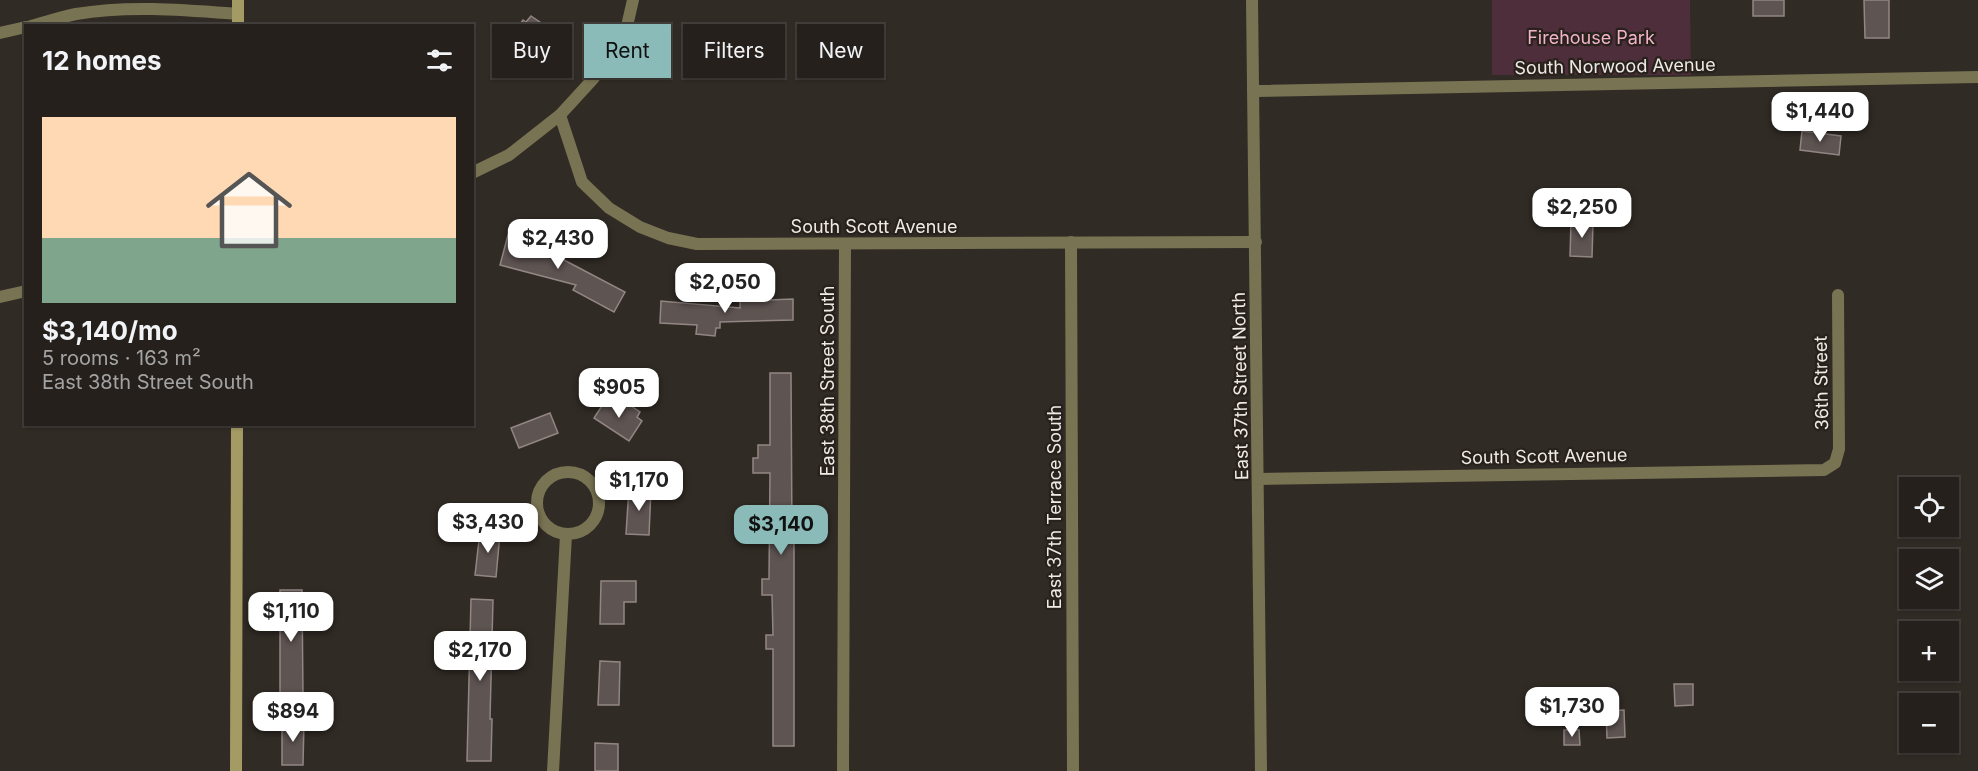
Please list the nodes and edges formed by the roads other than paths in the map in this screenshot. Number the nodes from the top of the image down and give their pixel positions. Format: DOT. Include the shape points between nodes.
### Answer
graph roads {
  1 [pos="238,0"];
  2 [pos="633,0"];
  3 [pos="1252,0"];
  4 [pos="238,20"];
  5 [pos="39,24"];
  6 [pos="24,27"];
  7 [pos="0,33"];
  8 [pos="1978,77"];
  9 [pos="1253,91"];
  10 [pos="560,115"];
  11 [pos="474,172"];
  12 [pos="1071,242"];
  13 [pos="1256,242"];
  14 [pos="845,244"];
  15 [pos="24,291"];
  16 [pos="1838,295"];
  17 [pos="0,297"];
  18 [pos="237,426"];
  19 [pos="1829,467"];
  20 [pos="1259,479"];
  21 [pos="566,535"];
  22 [pos="236,771"];
  23 [pos="553,771"];
  24 [pos="843,771"];
  25 [pos="1072,771"];
  26 [pos="1261,771"];
  1 -- 4 [label="main road"];
  2 -- 10 [label="street" via="619,42 593,79"];
  3 -- 9 [label="street, East 37th Street North"];
  4 -- 5 [label="street" via="171,9 77,14"];
  6 -- 7 [label="street"];
  8 -- 9 [label="street, South Norwood Avenue"];
  9 -- 13 [label="street, East 37th Street North"];
  10 -- 11 [label="street" via="509,155"];
  10 -- 14 [label="street, South Scott Avenue" via="582,182 609,208 640,227 697,244"];
  12 -- 13 [label="street, South Scott Avenue"];
  12 -- 14 [label="street, South Scott Avenue"];
  12 -- 25 [label="street, East 37th Terrace South"];
  13 -- 20 [label="street, East 37th Street North"];
  14 -- 24 [label="street, East 38th Street South"];
  15 -- 17 [label="street"];
  16 -- 19 [label="street, 36th Street" via="1839,449 1835,463"];
  18 -- 22 [label="main road"];
  19 -- 20 [label="street, South Scott Avenue"];
  20 -- 26 [label="street, East 37th Street North"];
  21 -- 21 [label="street" via="589,527 600,505 592,482 570,471 547,479 536,501 544,524"];
  21 -- 23 [label="street"];
}
